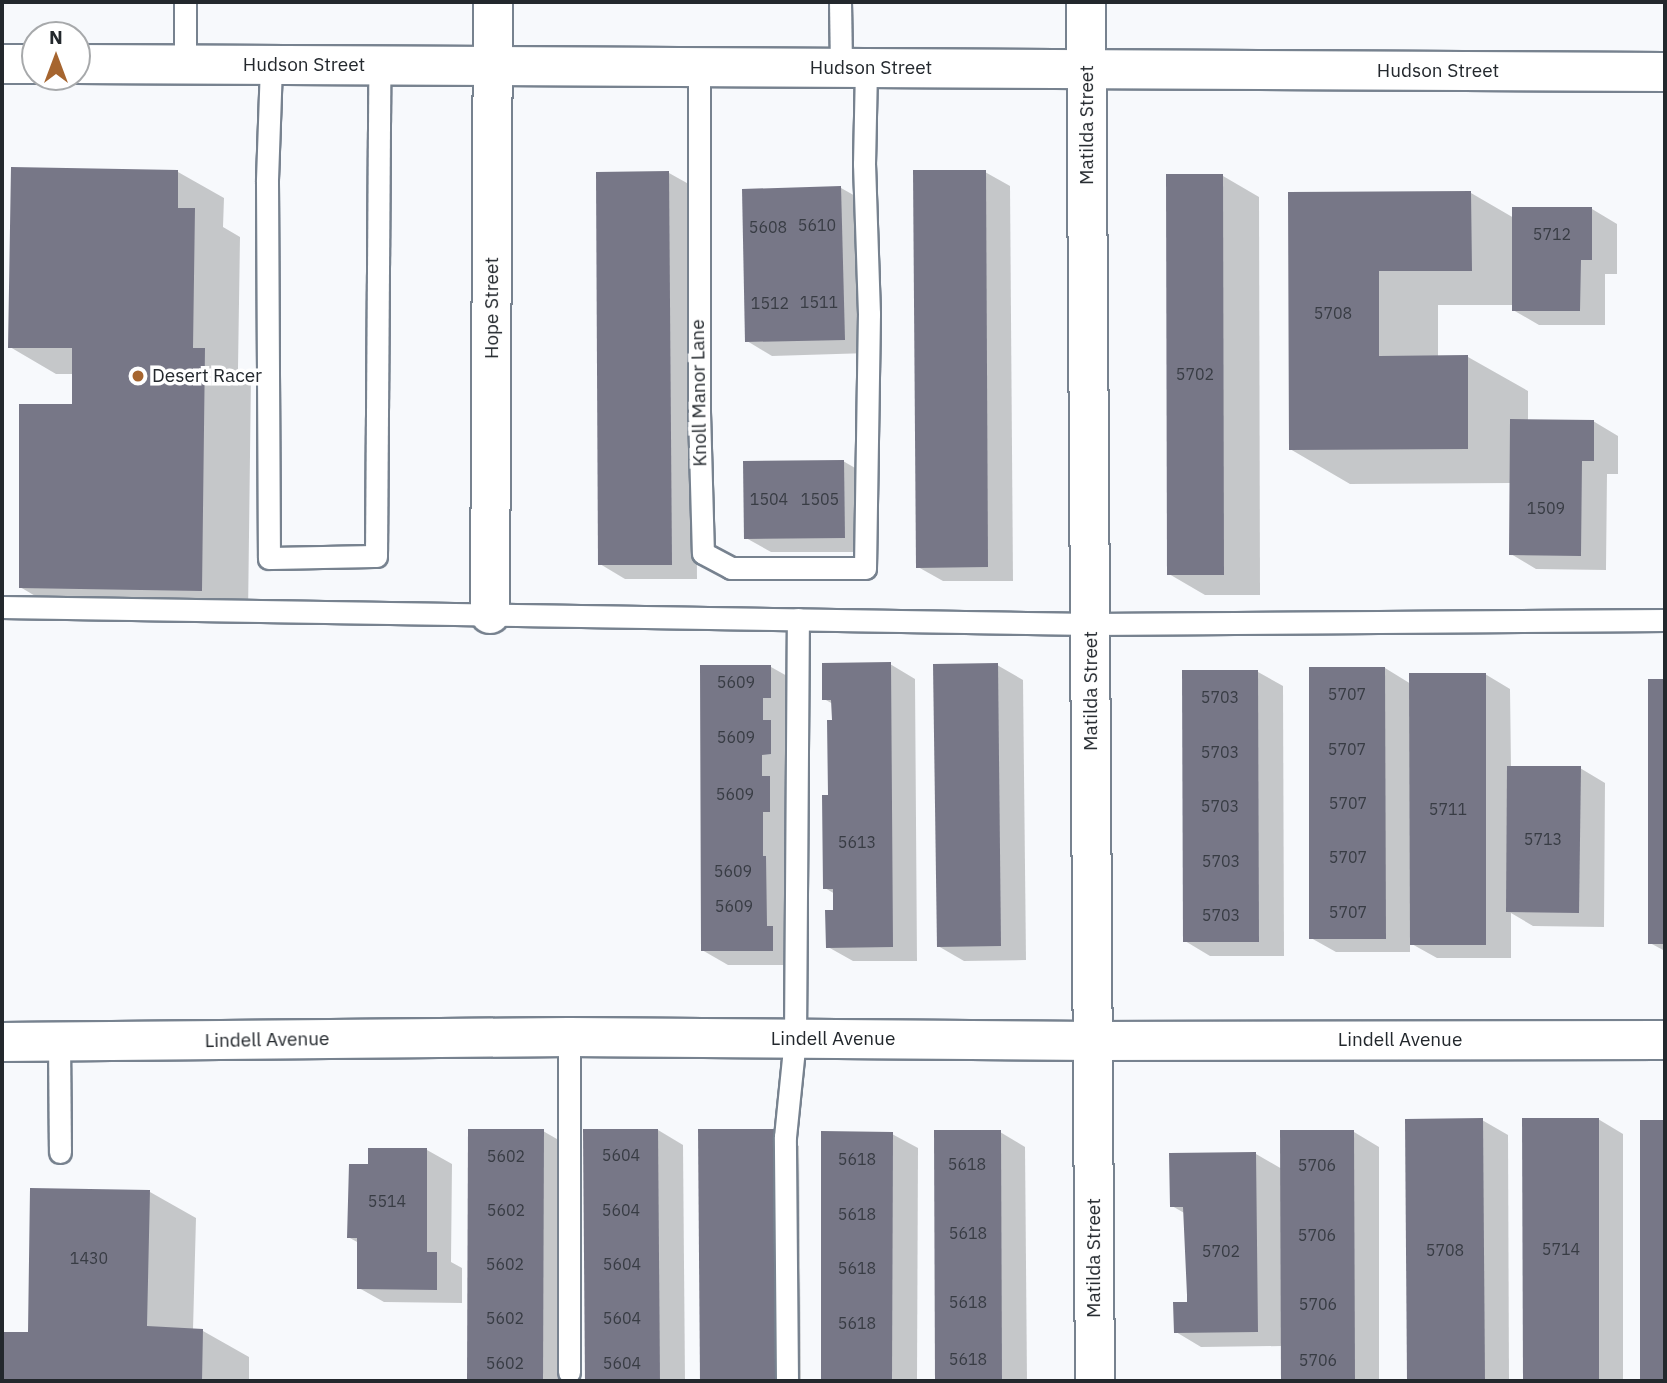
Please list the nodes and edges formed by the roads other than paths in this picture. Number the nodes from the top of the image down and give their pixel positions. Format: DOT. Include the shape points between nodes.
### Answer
graph roads {
  1 [pos="185,2"];
  2 [pos="494,2"];
  3 [pos="840,2"];
  4 [pos="1086,2"];
  5 [pos="2,64"];
  6 [pos="21,64"];
  7 [pos="91,64"];
  8 [pos="185,64"];
  9 [pos="271,65"];
  10 [pos="379,65"];
  11 [pos="494,66"];
  12 [pos="698,67"];
  13 [pos="854,68"];
  14 [pos="1087,69"];
  15 [pos="1665,72"];
  16 [pos="2,607"];
  17 [pos="490,614"];
  18 [pos="798,619"];
  19 [pos="1665,620"];
  20 [pos="1091,624"];
  21 [pos="569,1037"];
  22 [pos="795,1038"];
  23 [pos="1665,1040"];
  24 [pos="1093,1041"];
  25 [pos="2,1042"];
  26 [pos="59,1042"];
  27 [pos="60,1152"];
  28 [pos="569,1372"];
  29 [pos="786,1381"];
  30 [pos="1095,1381"];
  1 -- 8 [label="lane"];
  2 -- 11 [label="street, Hope Street"];
  3 -- 13 [label="lane"];
  4 -- 14 [label="street, Matilda Street"];
  5 -- 6 [label="street"];
  7 -- 8 [label="street, Hudson Street"];
  8 -- 9 [label="street, Hudson Street"];
  9 -- 10 [label="street, Hudson Street"];
  9 -- 10 [label="lane" via="267,182 269,558 376,556"];
  10 -- 11 [label="street, Hudson Street"];
  11 -- 12 [label="street, Hudson Street"];
  11 -- 17 [label="street, Hope Street"];
  12 -- 13 [label="street, Hudson Street"];
  12 -- 13 [label="lane, Knoll Manor Lane" via="698,412 703,553 731,568 865,568 869,327 864,164"];
  13 -- 14 [label="street, Hudson Street"];
  14 -- 15 [label="street, Hudson Street"];
  14 -- 20 [label="street, Matilda Street"];
  16 -- 17 [label="lane"];
  17 -- 18 [label="lane"];
  18 -- 20 [label="lane"];
  18 -- 22 [label="lane"];
  19 -- 20 [label="lane"];
  20 -- 24 [label="street, Matilda Street"];
  21 -- 22 [label="street, Lindell Avenue"];
  21 -- 26 [label="street, Lindell Avenue"];
  21 -- 28 [label="lane"];
  22 -- 24 [label="street, Lindell Avenue"];
  22 -- 29 [label="lane" via="785,1137"];
  23 -- 24 [label="street, Lindell Avenue"];
  24 -- 30 [label="street, Matilda Street"];
  25 -- 26 [label="street, Lindell Avenue"];
  26 -- 27 [label="lane"];
}
